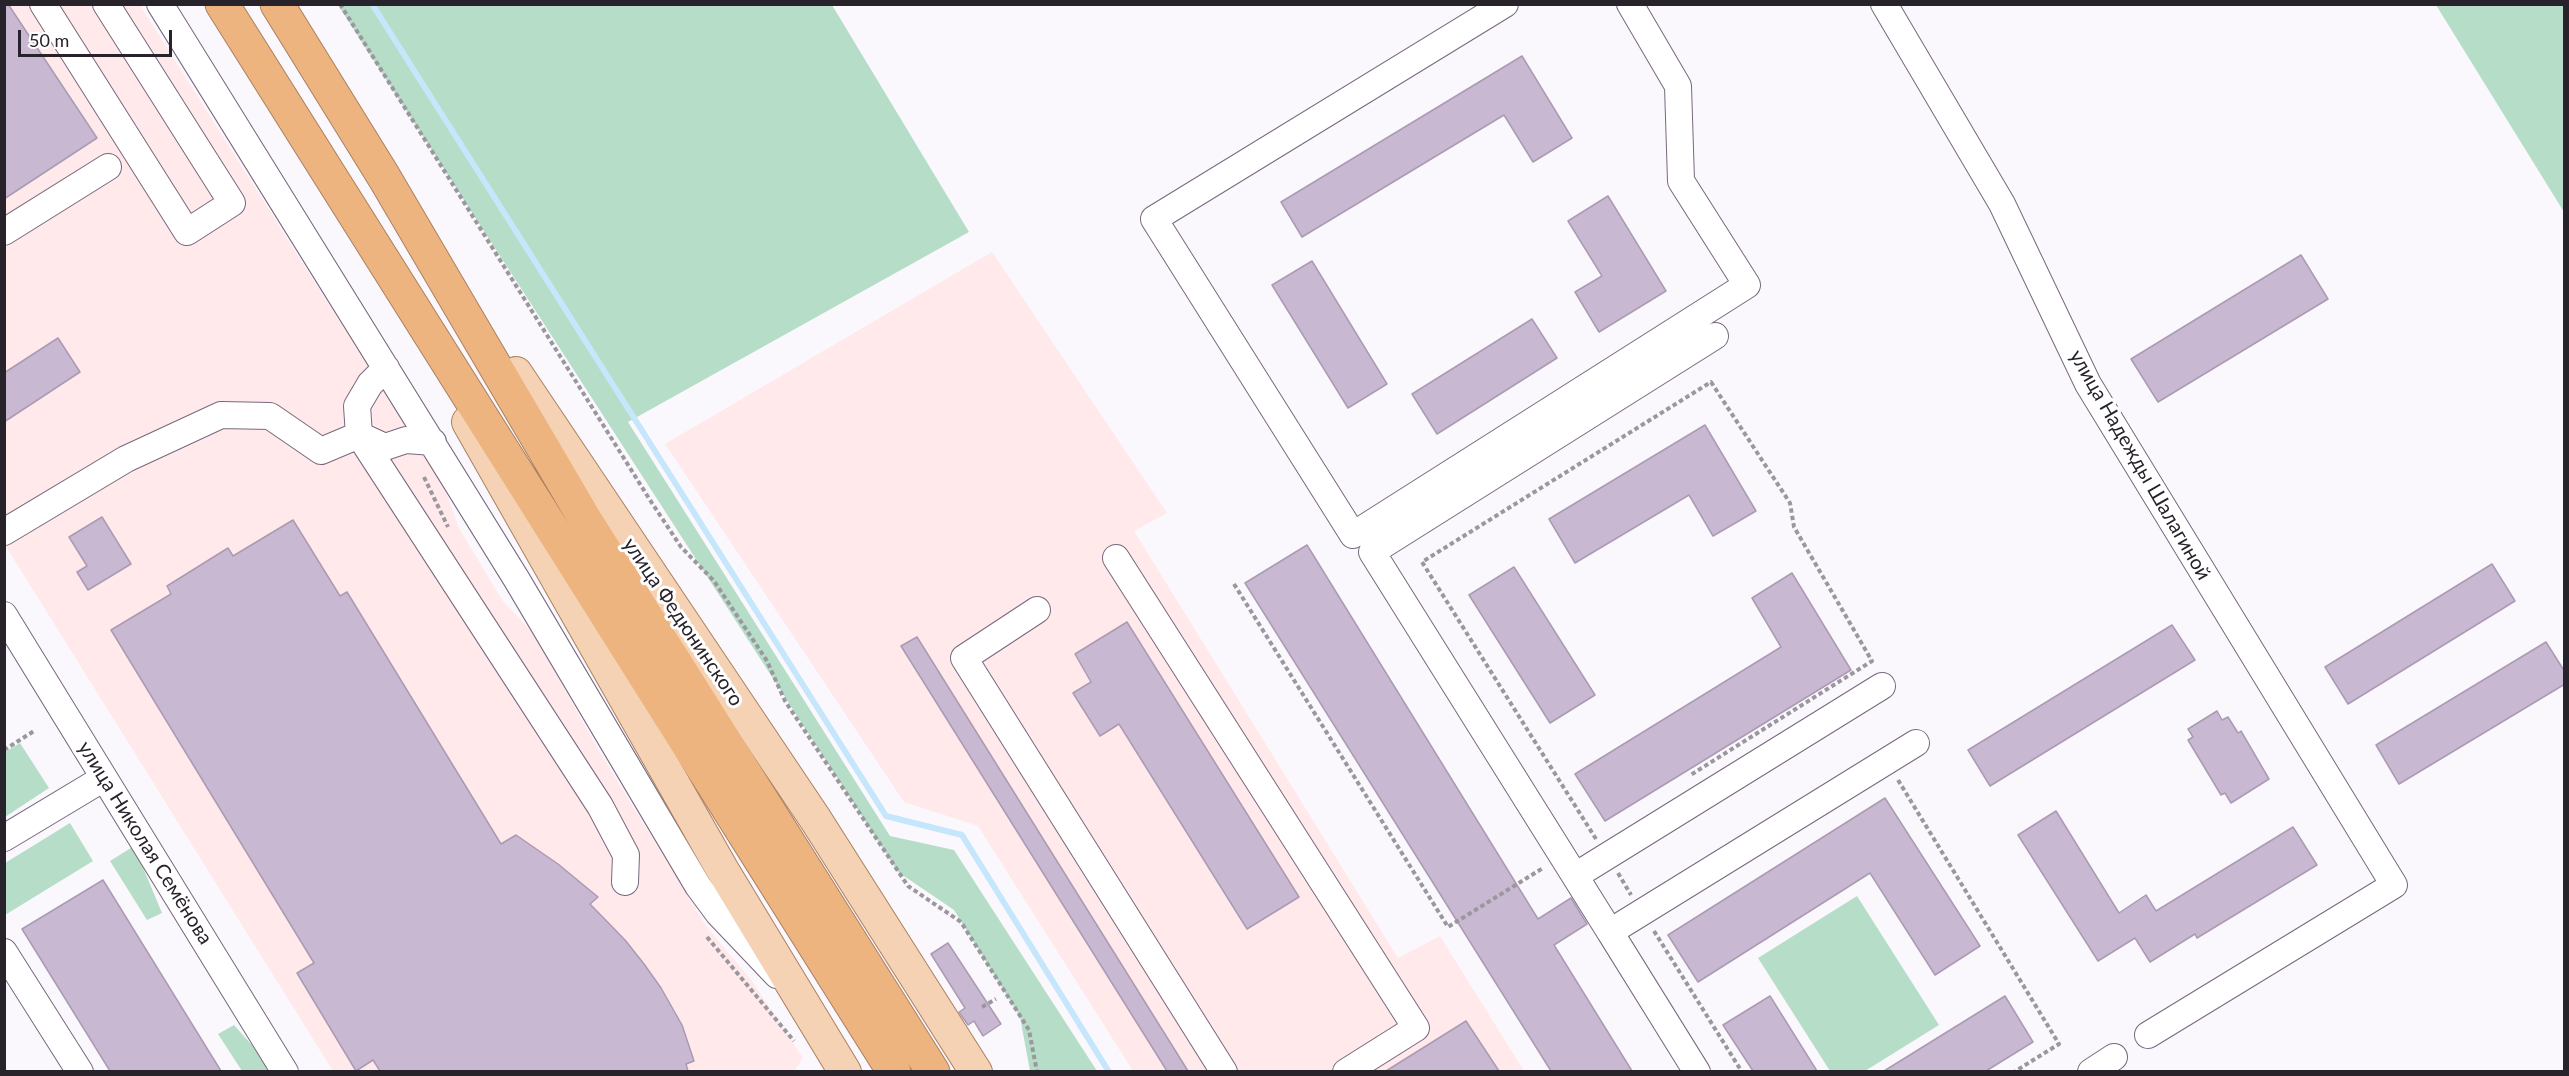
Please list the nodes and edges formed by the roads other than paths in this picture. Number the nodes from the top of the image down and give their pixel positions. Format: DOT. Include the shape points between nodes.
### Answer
graph roads {
  1 [pos="43,4"];
  2 [pos="106,4"];
  3 [pos="160,4"];
  4 [pos="222,4"];
  5 [pos="277,4"];
  6 [pos="1505,4"];
  7 [pos="1630,4"];
  8 [pos="1884,4"];
  9 [pos="108,167"];
  10 [pos="384,177"];
  11 [pos="347,207"];
  12 [pos="4,232"];
  13 [pos="1715,336"];
  14 [pos="386,368"];
  15 [pos="359,435"];
  16 [pos="433,442"];
  17 [pos="4,532"];
  18 [pos="1116,558"];
  19 [pos="1037,610"];
  20 [pos="4,615"];
  21 [pos="1882,686"];
  22 [pos="1916,743"];
  23 [pos="104,778"];
  24 [pos="4,838"];
  25 [pos="1575,876"];
  26 [pos="626,882"];
  27 [pos="1610,932"];
  28 [pos="4,952"];
  29 [pos="799,998"];
  30 [pos="2148,1035"];
  31 [pos="2114,1057"];
  32 [pos="80,1071"];
  33 [pos="285,1071"];
  34 [pos="845,1071"];
  35 [pos="894,1071"];
  36 [pos="933,1071"];
  37 [pos="976,1071"];
  38 [pos="1224,1071"];
  39 [pos="1346,1071"];
  40 [pos="1697,1071"];
  41 [pos="2091,1071"];
  1 -- 2 [label="street" via="187,232 232,203"];
  3 -- 14 [label="street"];
  4 -- 11 [label="highway"];
  5 -- 10 [label="highway, улица Федюнинского"];
  6 -- 7 [label="street" via="1154,219 1353,535 1747,285 1681,181 1678,86"];
  8 -- 30 [label="street, улица Надежды Шалагиной" via="2002,204 2088,384 2394,885"];
  9 -- 12 [label="street"];
  10 -- 36 [label="highway, улица Федюнинского" via="586,521"];
  10 -- 37 [label="main road, улица Федюнинского" via="796,790"];
  11 -- 29 [label="main road"];
  11 -- 35 [label="highway" via="559,536"];
  13 -- 25 [label="street" via="1372,552"];
  14 -- 15 [label="street" via="370,384 357,406"];
  14 -- 16 [label="street"];
  15 -- 16 [label="street" via="385,447 406,440"];
  15 -- 17 [label="street" via="321,451 270,416 221,415 126,459"];
  15 -- 26 [label="street" via="600,806 626,855"];
  16 -- 29 [label="street" via="698,886 738,936"];
  18 -- 39 [label="street" via="1416,1028"];
  19 -- 38 [label="street" via="964,657"];
  20 -- 23 [label="street, улица Николая Семёнова"];
  21 -- 25 [label="street"];
  22 -- 27 [label="street" via="1652,917"];
  23 -- 24 [label="street"];
  23 -- 33 [label="street, улица Николая Семёнова"];
  25 -- 27 [label="street"];
  27 -- 40 [label="street"];
  28 -- 32 [label="street"];
  29 -- 34 [label="main road"];
  31 -- 41 [label="street"];
}
